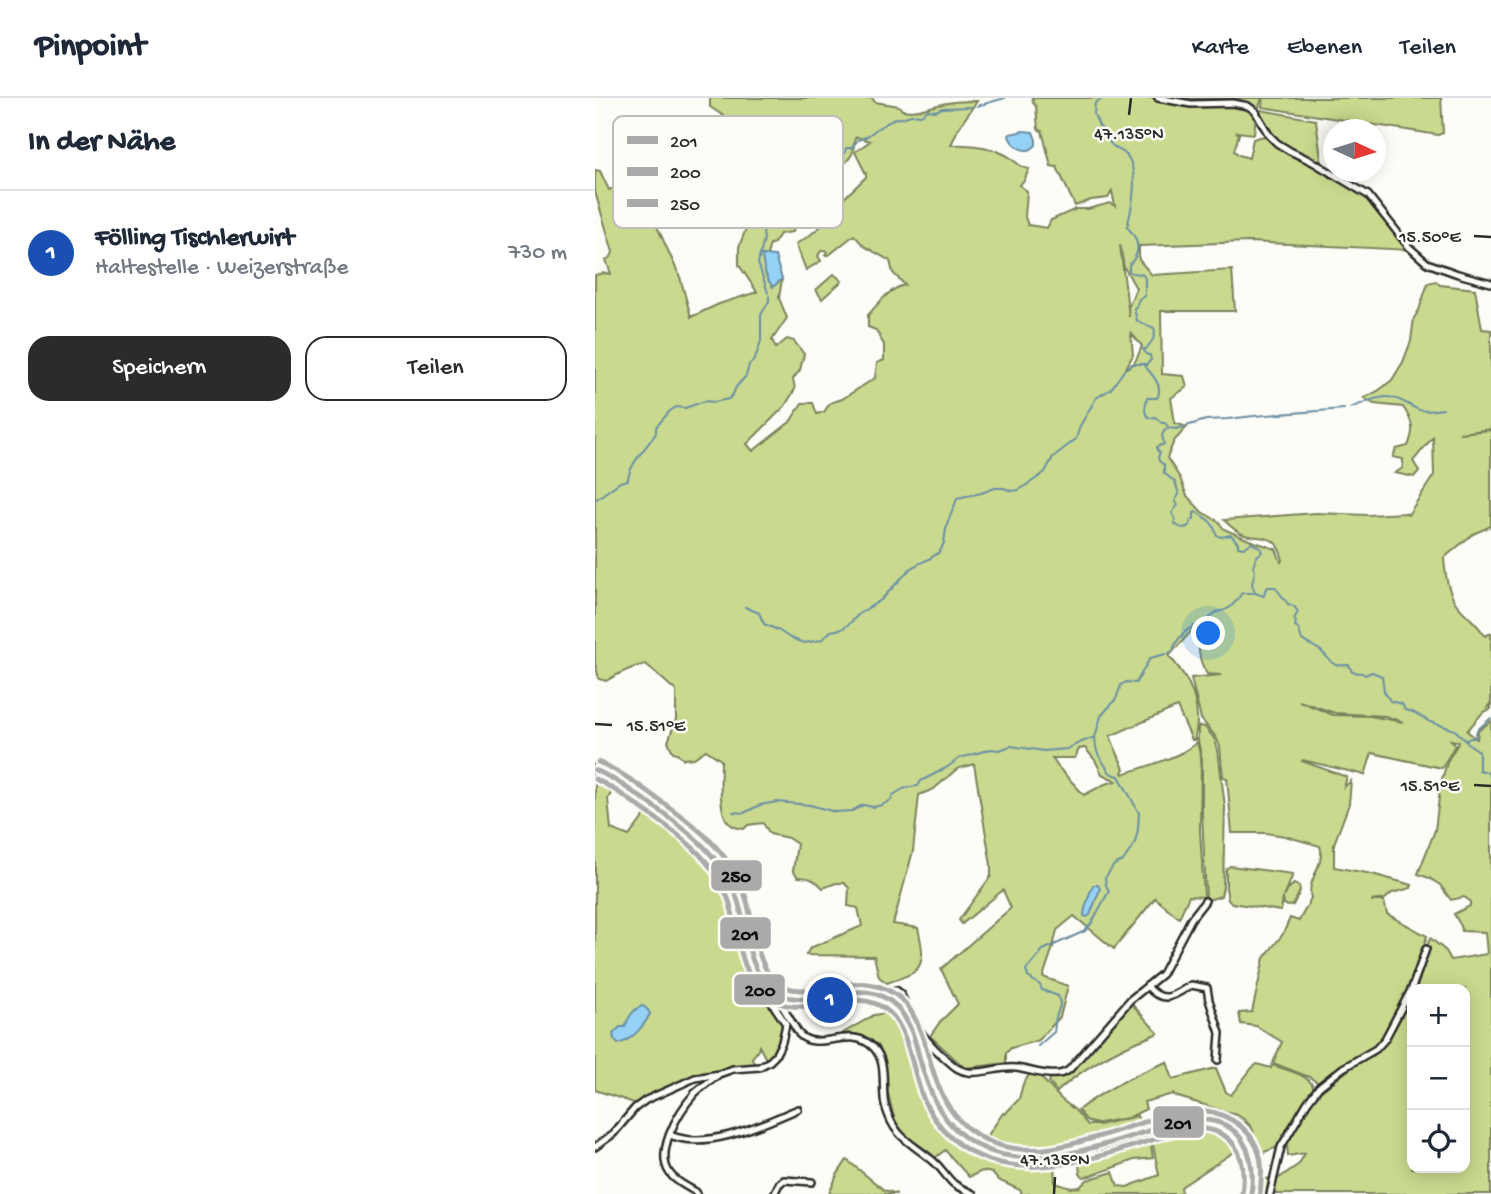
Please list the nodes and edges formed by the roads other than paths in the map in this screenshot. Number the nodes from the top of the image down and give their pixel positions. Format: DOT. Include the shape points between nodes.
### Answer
graph roads {
  1 [pos="1158,98"];
  2 [pos="1491,283"];
  3 [pos="597,768"];
  4 [pos="1205,901"];
  5 [pos="1426,949"];
  6 [pos="1147,986"];
  7 [pos="771,989"];
  8 [pos="888,999"];
  9 [pos="1218,1060"];
  10 [pos="719,1074"];
  11 [pos="798,1109"];
  12 [pos="670,1135"];
  13 [pos="595,1147"];
  14 [pos="811,1182"];
  15 [pos="697,1193"];
  16 [pos="705,1194"];
  17 [pos="774,1194"];
  18 [pos="973,1194"];
  19 [pos="1251,1194"];
  20 [pos="1270,1194"];
  1 -- 2 [label="street" via="1248,106 1277,143 1368,195 1427,263"];
  3 -- 7 [label="main road" via="674,820 712,853 737,897 755,965"];
  4 -- 6 [label="street" via="1162,974"];
  5 -- 20 [label="street" via="1385,1039 1319,1087 1307,1103 1281,1147"];
  6 -- 8 [label="street" via="1124,1005 1069,1070 1058,1075 1009,1067 974,1073 960,1070 924,1038 900,993 892,990"];
  6 -- 9 [label="street" via="1163,997 1177,995 1191,985 1207,988 1220,1033"];
  7 -- 8 [label="main road" via="791,998 859,991"];
  7 -- 10 [label="street" via="772,1003 786,1024 775,1056 760,1066"];
  7 -- 18 [label="street" via="804,1039 815,1042 847,1037 872,1046 880,1059 884,1101 897,1133 953,1183"];
  8 -- 19 [label="main road" via="904,1016 942,1115 980,1147 1010,1157 1042,1156 1187,1120 1209,1119 1231,1129 1245,1143 1253,1168"];
  10 -- 12 [label="street" via="699,1089"];
  10 -- 13 [label="street" via="689,1080 642,1102"];
  11 -- 12 [label="street" via="729,1135 689,1140"];
  12 -- 15 [label="street" via="665,1143 667,1167 673,1177"];
  14 -- 17 [label="street" via="784,1180"];
  15 -- 16 [label="street"];
}
